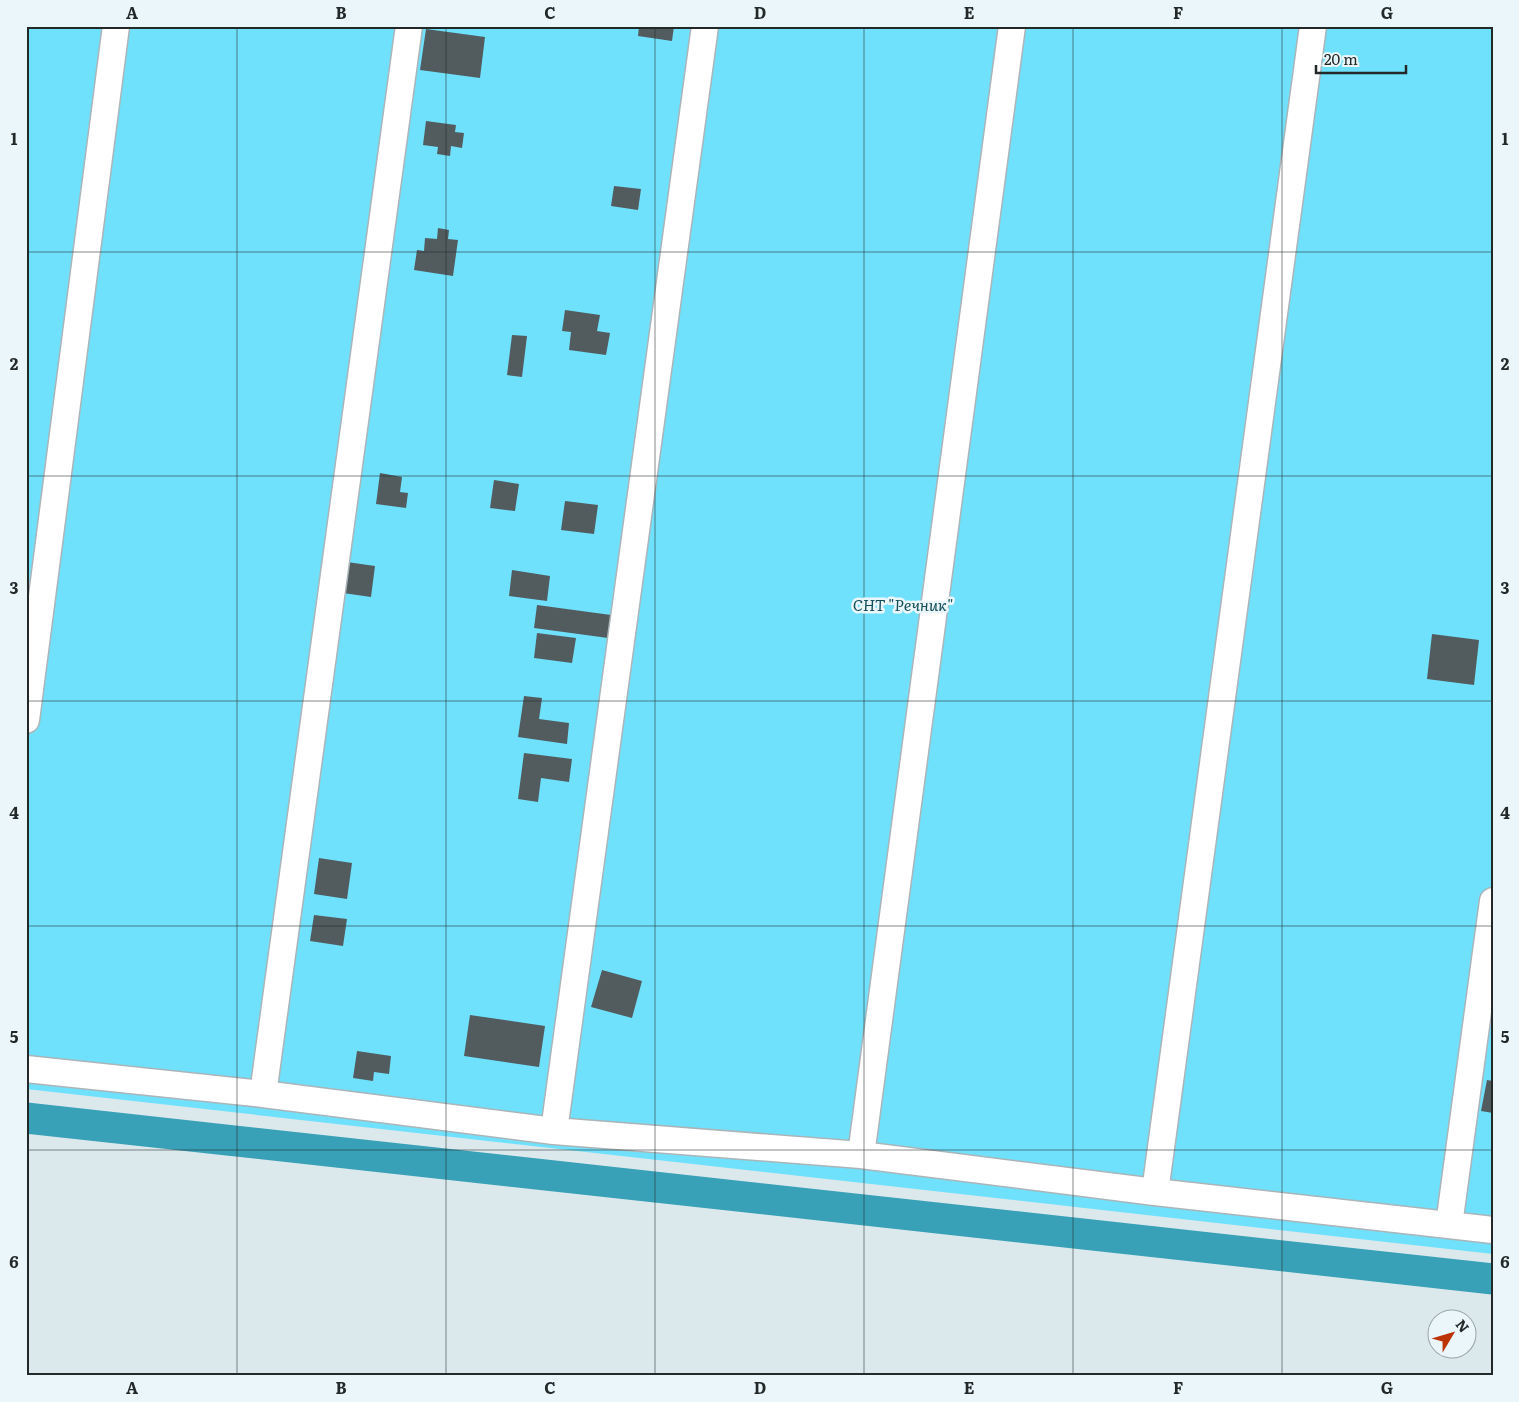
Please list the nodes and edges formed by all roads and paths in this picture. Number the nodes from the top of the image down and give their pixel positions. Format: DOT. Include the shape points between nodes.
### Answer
graph roads {
  1 [pos="116,26"];
  2 [pos="409,26"];
  3 [pos="705,26"];
  4 [pos="1012,26"];
  5 [pos="1313,26"];
  6 [pos="26,720"];
  7 [pos="1493,900"];
  8 [pos="26,1069"];
  9 [pos="263,1094"];
  10 [pos="554,1131"];
  11 [pos="861,1155"];
  12 [pos="1155,1192"];
  13 [pos="1449,1225"];
  14 [pos="1493,1230"];
  1 -- 6 [label="street"];
  2 -- 9 [label="street"];
  3 -- 10 [label="street"];
  4 -- 11 [label="street"];
  5 -- 12 [label="street"];
  7 -- 13 [label="street"];
  8 -- 9 [label="street"];
  9 -- 10 [label="street"];
  10 -- 11 [label="street"];
  11 -- 12 [label="street"];
  12 -- 13 [label="street"];
  13 -- 14 [label="street"];
}
